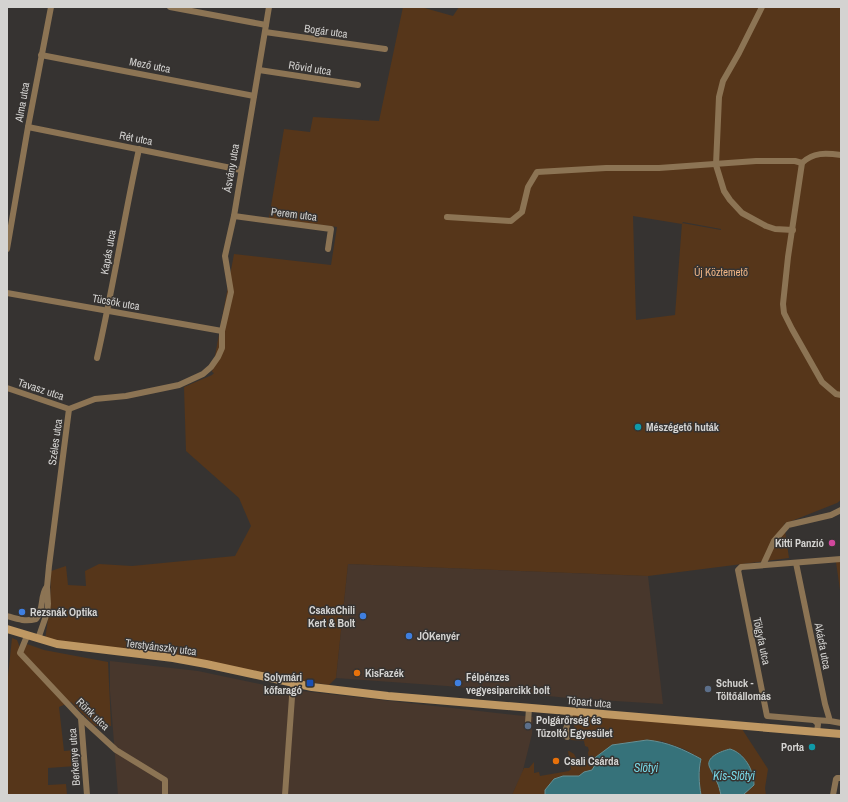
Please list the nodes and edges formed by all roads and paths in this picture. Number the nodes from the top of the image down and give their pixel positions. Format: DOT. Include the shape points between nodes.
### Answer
graph roads {
  1 [pos="51,7"];
  2 [pos="170,7"];
  3 [pos="269,7"];
  4 [pos="762,7"];
  5 [pos="266,29"];
  6 [pos="385,49"];
  7 [pos="41,54"];
  8 [pos="259,70"];
  9 [pos="358,85"];
  10 [pos="254,96"];
  11 [pos="28,127"];
  12 [pos="139,149"];
  13 [pos="841,155"];
  14 [pos="802,163"];
  15 [pos="716,165"];
  16 [pos="241,170"];
  17 [pos="234,216"];
  18 [pos="447,217"];
  19 [pos="793,230"];
  20 [pos="7,249"];
  21 [pos="328,249"];
  22 [pos="7,293"];
  23 [pos="107,311"];
  24 [pos="222,331"];
  25 [pos="96,358"];
  26 [pos="7,388"];
  27 [pos="841,395"];
  28 [pos="69,409"];
  29 [pos="841,510"];
  30 [pos="841,559"];
  31 [pos="796,563"];
  32 [pos="764,565"];
  33 [pos="47,587"];
  34 [pos="7,616"];
  35 [pos="7,629"];
  36 [pos="27,636"];
  37 [pos="38,639"];
  38 [pos="293,684"];
  39 [pos="312,687"];
  40 [pos="529,708"];
  41 [pos="571,711"];
  42 [pos="81,718"];
  43 [pos="814,720"];
  44 [pos="830,721"];
  45 [pos="528,723"];
  46 [pos="841,723"];
  47 [pos="817,732"];
  48 [pos="841,734"];
  49 [pos="567,737"];
  50 [pos="841,778"];
  51 [pos="87,795"];
  52 [pos="165,795"];
  53 [pos="285,795"];
  54 [pos="833,795"];
  1 -- 7 [label="street, Alma utca"];
  2 -- 5 [label="street, Bogár utca"];
  3 -- 5 [label="street, Ásvány utca"];
  4 -- 15 [label="street" via="723,81 719,97"];
  5 -- 6 [label="street, Bogár utca"];
  5 -- 8 [label="street, Ásvány utca"];
  7 -- 10 [label="street, Mező utca"];
  7 -- 11 [label="street, Alma utca"];
  8 -- 9 [label="street, Rövid utca"];
  8 -- 10 [label="street, Ásvány utca"];
  10 -- 16 [label="street, Ásvány utca"];
  11 -- 12 [label="street, Rét utca"];
  11 -- 20 [label="street, Alma utca"];
  12 -- 16 [label="street, Rét utca"];
  12 -- 23 [label="street, Kapás utca"];
  13 -- 14 [label="street" via="816,154"];
  14 -- 15 [label="street" via="756,161"];
  14 -- 19 [label="street"];
  15 -- 18 [label="street" via="537,172 528,187 522,212 511,221"];
  15 -- 19 [label="street" via="724,191 742,213 766,226"];
  16 -- 17 [label="street, Ásvány utca"];
  17 -- 21 [label="street, Perem utca" via="331,229"];
  17 -- 24 [label="street, Ásvány utca" via="225,256 231,292"];
  19 -- 27 [label="street" via="788,257 784,313 822,382"];
  22 -- 23 [label="street, Tücsök utca"];
  23 -- 24 [label="street, Tücsök utca"];
  23 -- 25 [label="street, Kapás utca"];
  24 -- 28 [label="street, Széles utca" via="222,348 218,358 211,367 195,378 179,385 126,396 95,399"];
  26 -- 28 [label="street, Tavasz utca"];
  28 -- 33 [label="street, Széles utca"];
  29 -- 32 [label="street" via="831,515 788,525 774,541"];
  30 -- 31 [label="street"];
  31 -- 32 [label="street"];
  31 -- 44 [label="street, Akácfa utca"];
  32 -- 43 [label="street, Tölgyfa utca" via="741,567 738,570 767,716"];
  33 -- 34 [label="street" via="36,620 21,621"];
  33 -- 37 [label="street, Széles utca" via="47,613"];
  35 -- 36 [label="main road, Terstyánszky utca"];
  36 -- 37 [label="main road, Terstyánszky utca"];
  36 -- 42 [label="street, Rönk utca" via="20,653"];
  37 -- 38 [label="main road, Terstyánszky utca" via="68,646 173,658"];
  38 -- 39 [label="main road, Terstyánszky utca"];
  38 -- 53 [label="street"];
  39 -- 40 [label="main road, Tópart utca"];
  40 -- 41 [label="main road, Tópart utca"];
  40 -- 45 [label="street"];
  41 -- 47 [label="main road, Tópart utca"];
  41 -- 49 [label="street" via="566,728"];
  42 -- 51 [label="street, Berkenye utca"];
  42 -- 52 [label="street, Rönk utca" via="116,750 165,780"];
  43 -- 44 [label="street"];
  43 -- 47 [label="street" via="818,724"];
  44 -- 46 [label="street"];
  47 -- 48 [label="main road, Tópart utca"];
  50 -- 54 [label="street" via="836,779"];
}
